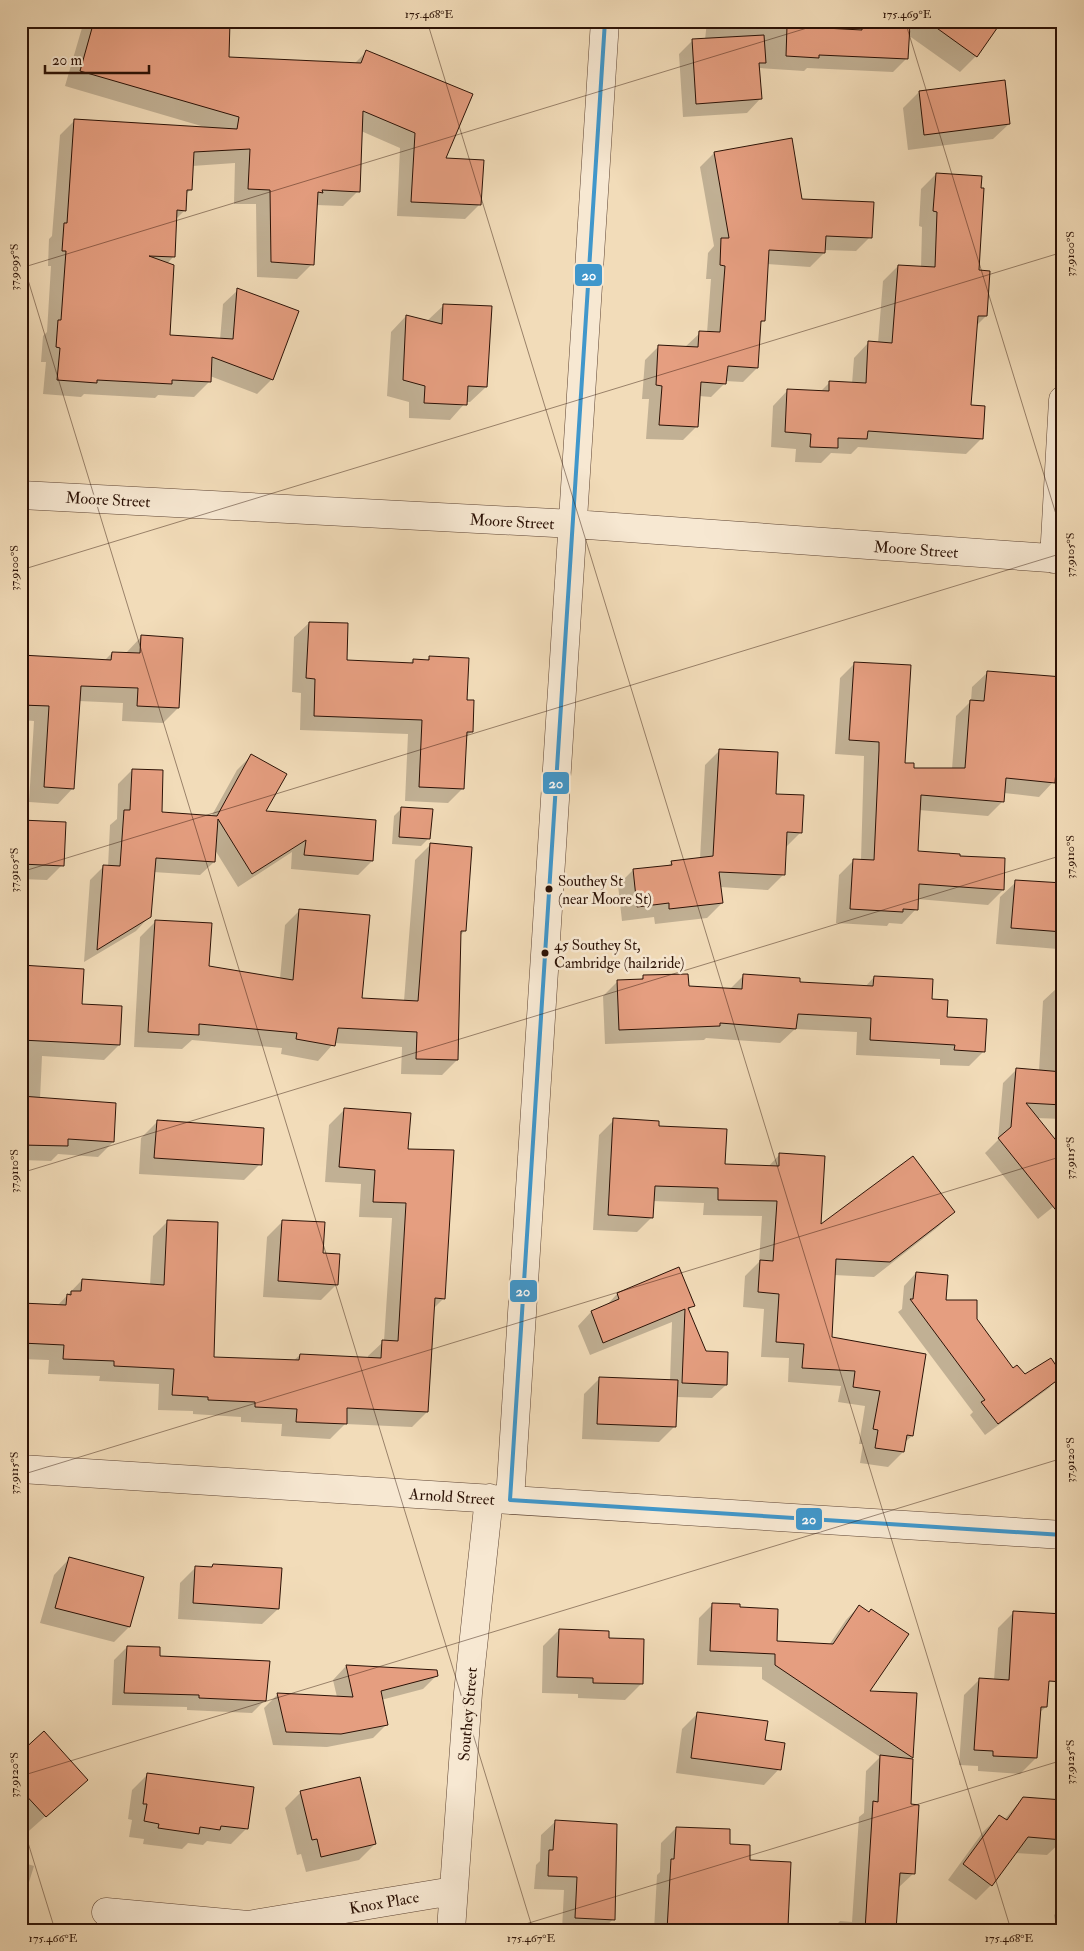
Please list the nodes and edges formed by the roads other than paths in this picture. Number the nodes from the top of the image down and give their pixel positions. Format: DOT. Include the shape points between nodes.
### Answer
graph roads {
  1 [pos="605,21"];
  2 [pos="1063,400"];
  3 [pos="21,495"];
  4 [pos="573,524"];
  5 [pos="1058,559"];
  6 [pos="21,1469"];
  7 [pos="499,1499"];
  8 [pos="1063,1534"];
  9 [pos="453,1890"];
  10 [pos="106,1912"];
  11 [pos="451,1930"];
  1 -- 4 [label="street, Southey Street"];
  2 -- 5 [label="street"];
  3 -- 4 [label="street, Moore Street"];
  4 -- 5 [label="street, Moore Street"];
  4 -- 7 [label="street, Southey Street"];
  6 -- 7 [label="street, Arnold Street"];
  7 -- 8 [label="street, Arnold Street"];
  7 -- 9 [label="street, Southey Street" via="468,1693"];
  9 -- 10 [label="street, Knox Place" via="248,1925"];
  9 -- 11 [label="street, Southey Street"];
}
